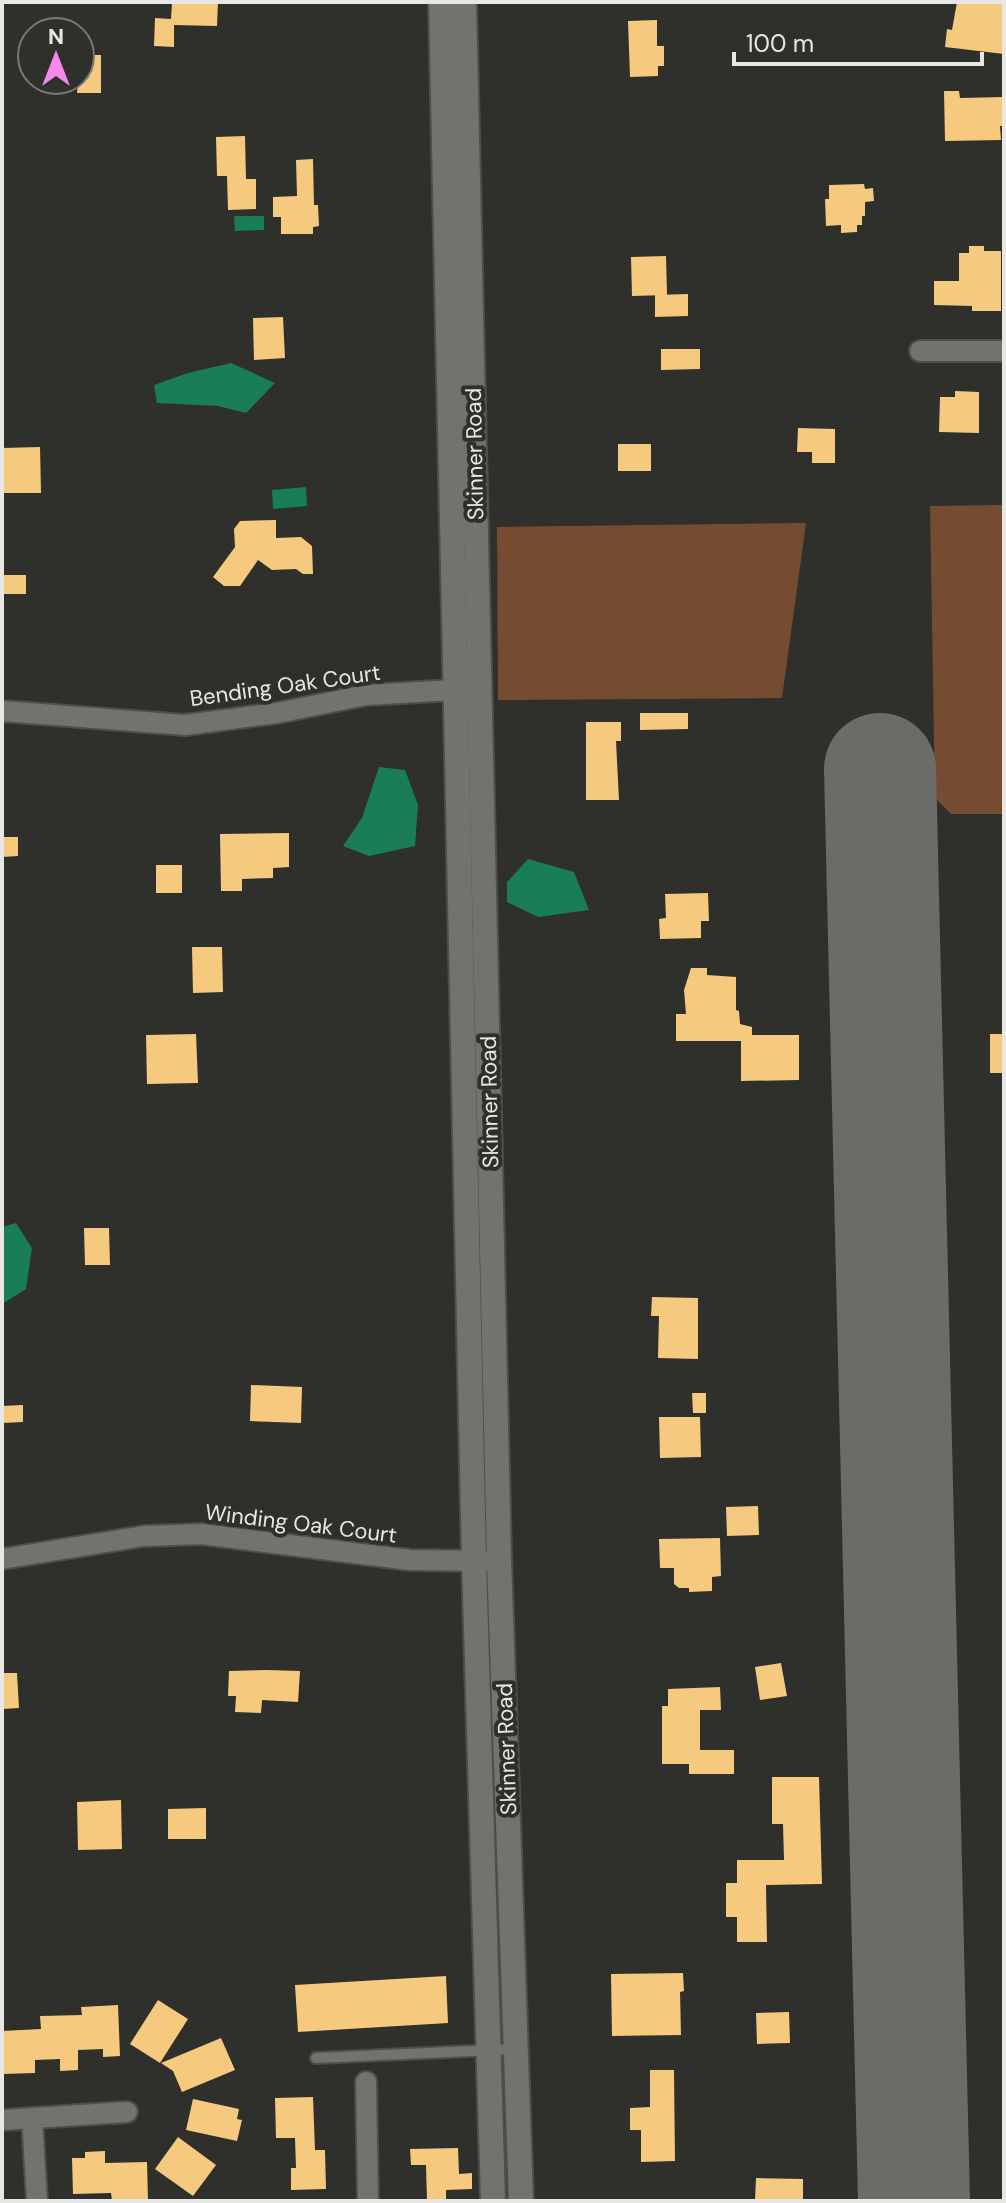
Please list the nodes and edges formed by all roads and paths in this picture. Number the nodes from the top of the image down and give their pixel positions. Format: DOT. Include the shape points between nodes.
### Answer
graph roads {
  1 [pos="441,2"];
  2 [pos="464,2"];
  3 [pos="456,174"];
  4 [pos="920,351"];
  5 [pos="1004,351"];
  6 [pos="468,689"];
  7 [pos="2,711"];
  8 [pos="2,1559"];
  9 [pos="499,1560"];
  10 [pos="474,1561"];
  11 [pos="516,2049"];
  12 [pos="488,2050"];
  13 [pos="316,2058"];
  14 [pos="366,2082"];
  15 [pos="127,2112"];
  16 [pos="32,2118"];
  17 [pos="2,2120"];
  18 [pos="37,2201"];
  19 [pos="368,2201"];
  20 [pos="493,2201"];
  21 [pos="521,2201"];
  1 -- 3 [label="street, Skinner Road"];
  2 -- 3 [label="street, Skinner Road"];
  3 -- 6 [label="street, Skinner Road"];
  4 -- 5 [label="street"];
  6 -- 7 [label="street, Bending Oak Court" via="366,695 185,725"];
  6 -- 9 [label="street, Skinner Road"];
  6 -- 10 [label="street, Skinner Road"];
  8 -- 10 [label="street, Winding Oak Court" via="144,1536 201,1534 410,1560"];
  9 -- 10 [label="street, Winding Oak Court"];
  9 -- 11 [label="street, Skinner Road"];
  10 -- 12 [label="street, Skinner Road"];
  11 -- 12 [label="lane"];
  11 -- 21 [label="street, Skinner Road"];
  12 -- 13 [label="lane"];
  12 -- 20 [label="street, Skinner Road"];
  14 -- 19 [label="street"];
  15 -- 16 [label="street"];
  16 -- 17 [label="street"];
  16 -- 18 [label="street"];
}
